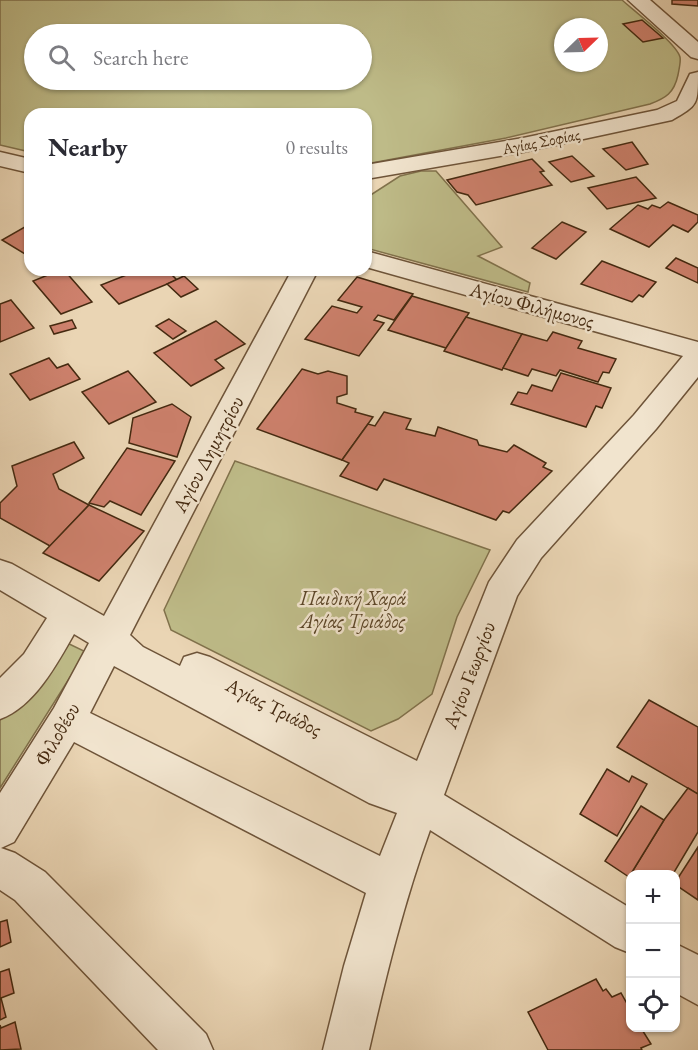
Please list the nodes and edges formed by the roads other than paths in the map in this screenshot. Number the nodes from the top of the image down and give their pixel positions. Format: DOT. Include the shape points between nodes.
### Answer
graph roads {
  1 [pos="638,0"];
  2 [pos="698,53"];
  3 [pos="698,79"];
  4 [pos="0,159"];
  5 [pos="24,165"];
  6 [pos="390,168"];
  7 [pos="372,171"];
  8 [pos="372,184"];
  9 [pos="372,261"];
  10 [pos="302,276"];
  11 [pos="698,351"];
  12 [pos="698,358"];
  13 [pos="0,573"];
  14 [pos="69,612"];
  15 [pos="111,638"];
  16 [pos="0,703"];
  17 [pos="67,720"];
  18 [pos="420,802"];
  19 [pos="0,829"];
  20 [pos="0,867"];
  21 [pos="390,883"];
  22 [pos="626,930"];
  23 [pos="680,970"];
  24 [pos="698,983"];
  25 [pos="190,1050"];
  26 [pos="346,1050"];
  1 -- 2 [label="street"];
  3 -- 6 [label="street, Αγίας Σοφίας" via="686,105 663,115 531,144"];
  4 -- 5 [label="street"];
  6 -- 7 [label="street, Αγίας Σοφίας"];
  6 -- 8 [label="street"];
  9 -- 11 [label="street, Αγίου Φιλήμονος"];
  10 -- 15 [label="street, Αγίου Δημητρίου"];
  12 -- 18 [label="street, Αγίου Γεωργίου" via="516,568 486,627"];
  13 -- 14 [label="street, Αγίας Τριάδος"];
  14 -- 15 [label="street, Αγίας Τριάδος"];
  14 -- 16 [label="street" via="37,665"];
  15 -- 17 [label="street, Φιλοθέου"];
  15 -- 18 [label="street, Αγίας Τριάδος" via="130,658 383,790"];
  17 -- 19 [label="street, Φιλοθέου"];
  17 -- 21 [label="street"];
  18 -- 21 [label="street, Αγίου Γεωργίου"];
  18 -- 22 [label="street, Αγίας Τριάδος"];
  20 -- 25 [label="street" via="30,886"];
  21 -- 26 [label="street, Αγίου Γεωργίου"];
  23 -- 24 [label="street"];
}
